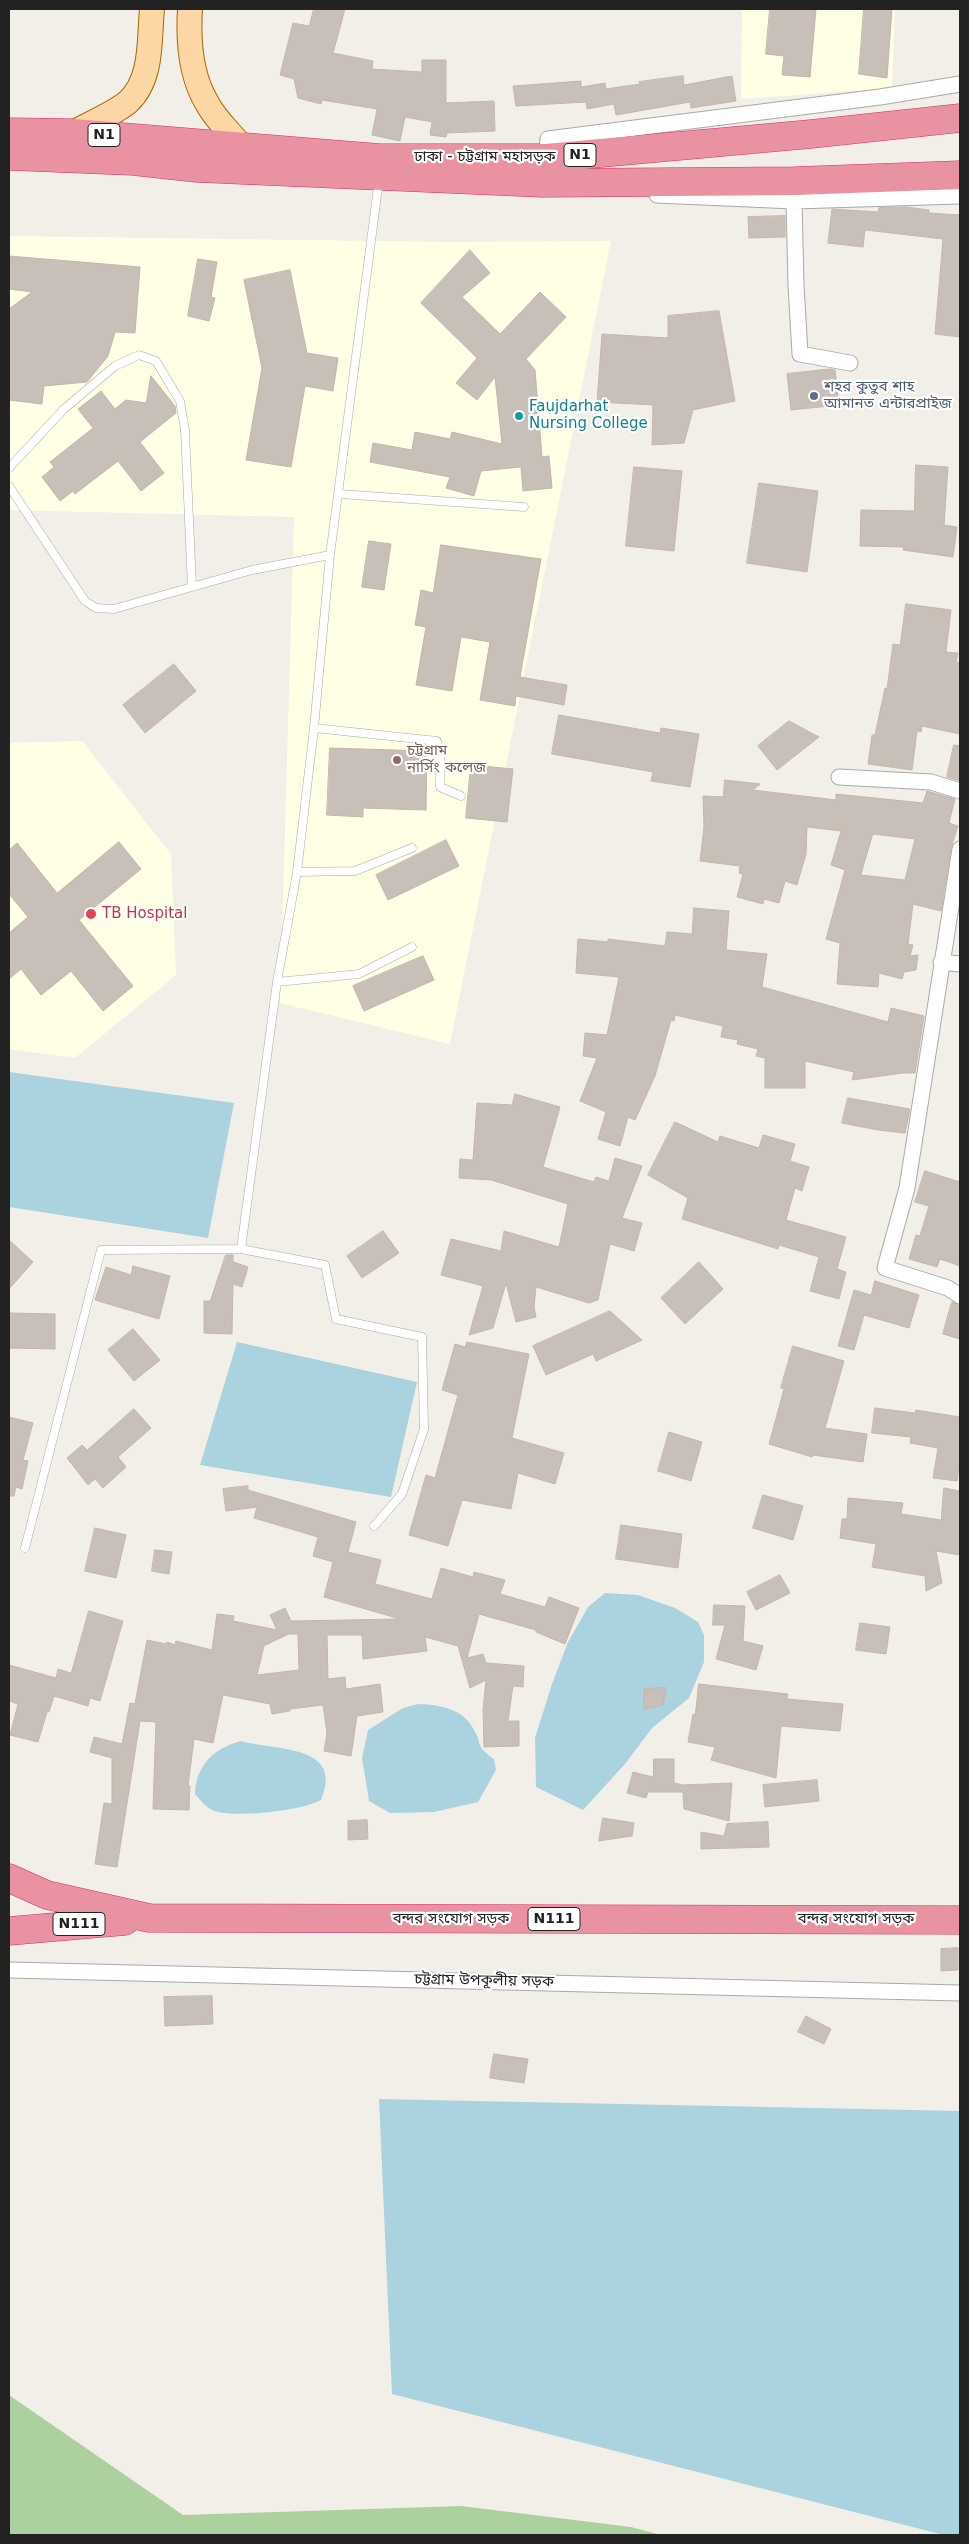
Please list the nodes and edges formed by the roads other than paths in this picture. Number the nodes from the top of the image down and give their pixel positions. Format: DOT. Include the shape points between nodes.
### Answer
graph roads {
  1 [pos="152,9"];
  2 [pos="190,9"];
  3 [pos="960,84"];
  4 [pos="960,118"];
  5 [pos="9,132"];
  6 [pos="73,133"];
  7 [pos="241,146"];
  8 [pos="9,156"];
  9 [pos="55,158"];
  10 [pos="9,170"];
  11 [pos="544,171"];
  12 [pos="960,175"];
  13 [pos="380,176"];
  14 [pos="463,181"];
  15 [pos="960,196"];
  16 [pos="794,201"];
  17 [pos="850,363"];
  18 [pos="9,468"];
  19 [pos="9,486"];
  20 [pos="340,494"];
  21 [pos="524,507"];
  22 [pos="330,555"];
  23 [pos="192,587"];
  24 [pos="314,728"];
  25 [pos="840,777"];
  26 [pos="960,791"];
  27 [pos="461,796"];
  28 [pos="412,848"];
  29 [pos="960,849"];
  30 [pos="296,872"];
  31 [pos="412,947"];
  32 [pos="941,962"];
  33 [pos="960,964"];
  34 [pos="277,982"];
  35 [pos="241,1249"];
  36 [pos="960,1296"];
  37 [pos="374,1526"];
  38 [pos="25,1548"];
  39 [pos="9,1878"];
  40 [pos="149,1918"];
  41 [pos="960,1920"];
  42 [pos="9,1931"];
  43 [pos="9,1970"];
  44 [pos="960,1993"];
  1 -- 6 [label="main road" via="147,68 140,85 128,102"];
  2 -- 7 [label="main road" via="188,40 201,92"];
  3 -- 11 [label="street" via="548,139"];
  4 -- 11 [label="highway, ঢাকা - চট্টগ্রাম মহাসড়ক / N1" via="811,134"];
  5 -- 6 [label="highway, ঢাকা - চট্টগ্রাম মহাসড়ক / N1"];
  6 -- 7 [label="highway, ঢাকা - চট্টগ্রাম মহাসড়ক / N1"];
  7 -- 11 [label="highway, ঢাকা - চট্টগ্রাম মহাসড়ক / N1"];
  8 -- 9 [label="highway, ঢাকা - চট্টগ্রাম মহাসড়ক / N1"];
  9 -- 10 [label="highway"];
  9 -- 13 [label="highway, ঢাকা - চট্টগ্রাম মহাসড়ক / N1"];
  11 -- 12 [label="highway, ঢাকা - চট্টগ্রাম মহাসড়ক / N1" via="795,181"];
  11 -- 14 [label="highway, ঢাকা - চট্টগ্রাম মহাসড়ক / N1"];
  13 -- 14 [label="highway, ঢাকা - চট্টগ্রাম মহাসড়ক / N1"];
  13 -- 20 [label="lane"];
  14 -- 16 [label="street" via="532,190"];
  15 -- 16 [label="street"];
  16 -- 17 [label="street" via="800,354"];
  18 -- 23 [label="lane" via="64,409 115,366 140,355 156,361 180,401 185,430"];
  19 -- 23 [label="lane" via="85,601 96,608 114,610"];
  20 -- 21 [label="lane"];
  20 -- 22 [label="lane"];
  22 -- 23 [label="lane" via="252,570"];
  22 -- 24 [label="lane"];
  24 -- 27 [label="lane" via="437,741 440,787"];
  24 -- 30 [label="lane"];
  25 -- 26 [label="street" via="930,782"];
  28 -- 30 [label="lane" via="355,871"];
  29 -- 32 [label="street"];
  30 -- 34 [label="lane"];
  31 -- 34 [label="lane" via="359,974"];
  32 -- 33 [label="street"];
  32 -- 36 [label="street" via="906,1188 885,1268 948,1288"];
  34 -- 35 [label="lane"];
  35 -- 37 [label="lane" via="325,1265 336,1319 422,1337 424,1429 402,1494"];
  35 -- 38 [label="lane" via="101,1250"];
  39 -- 40 [label="highway, বন্দর সংযোগ সড়ক" via="47,1894"];
  40 -- 41 [label="highway, বন্দর সংযোগ সড়ক / N111"];
  40 -- 42 [label="highway, N111"];
  43 -- 44 [label="street, চট্টগ্রাম উপকূলীয় সড়ক"];
}
